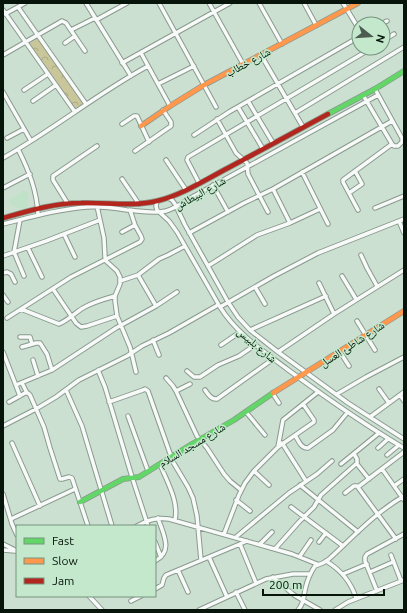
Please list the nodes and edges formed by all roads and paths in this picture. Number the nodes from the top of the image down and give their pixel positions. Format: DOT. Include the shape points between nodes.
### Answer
graph roads {
  1 [pos="25,3"];
  2 [pos="86,3"];
  3 [pos="127,3"];
  4 [pos="160,3"];
  5 [pos="209,3"];
  6 [pos="230,3"];
  7 [pos="259,3"];
  8 [pos="304,3"];
  9 [pos="343,3"];
  10 [pos="358,3"];
  11 [pos="18,7"];
  12 [pos="347,9"];
  13 [pos="4,12"];
  14 [pos="214,12"];
  15 [pos="351,16"];
  16 [pos="95,19"];
  17 [pos="316,25"];
  18 [pos="71,30"];
  19 [pos="176,33"];
  20 [pos="394,34"];
  21 [pos="38,35"];
  22 [pos="75,36"];
  23 [pos="391,36"];
  24 [pos="25,42"];
  25 [pos="351,42"];
  26 [pos="65,43"];
  27 [pos="282,44"];
  28 [pos="404,47"];
  29 [pos="85,51"];
  30 [pos="141,53"];
  31 [pos="3,55"];
  32 [pos="261,55"];
  33 [pos="359,56"];
  34 [pos="122,63"];
  35 [pos="243,64"];
  36 [pos="148,66"];
  37 [pos="194,66"];
  38 [pos="404,71"];
  39 [pos="48,74"];
  40 [pos="131,76"];
  41 [pos="158,84"];
  42 [pos="278,84"];
  43 [pos="56,85"];
  44 [pos="204,85"];
  45 [pos="375,89"];
  46 [pos="24,90"];
  47 [pos="3,92"];
  48 [pos="363,95"];
  49 [pos="378,95"];
  50 [pos="287,99"];
  51 [pos="8,101"];
  52 [pos="33,101"];
  53 [pos="248,101"];
  54 [pos="367,101"];
  55 [pos="3,104"];
  56 [pos="86,104"];
  57 [pos="170,106"];
  58 [pos="216,107"];
  59 [pos="238,107"];
  60 [pos="164,110"];
  61 [pos="74,112"];
  62 [pos="295,113"];
  63 [pos="257,116"];
  64 [pos="217,119"];
  65 [pos="392,121"];
  66 [pos="247,122"];
  67 [pos="122,124"];
  68 [pos="141,126"];
  69 [pos="303,127"];
  70 [pos="382,127"];
  71 [pos="24,129"];
  72 [pos="194,135"];
  73 [pos="226,135"];
  74 [pos="7,138"];
  75 [pos="403,140"];
  76 [pos="31,141"];
  77 [pos="149,142"];
  78 [pos="273,144"];
  79 [pos="392,144"];
  80 [pos="97,146"];
  81 [pos="18,149"];
  82 [pos="263,149"];
  83 [pos="135,151"];
  84 [pos="3,158"];
  85 [pos="166,160"];
  86 [pos="244,160"];
  87 [pos="248,167"];
  88 [pos="354,171"];
  89 [pos="302,172"];
  90 [pos="30,174"];
  91 [pos="122,180"];
  92 [pos="199,183"];
  93 [pos="213,185"];
  94 [pos="3,188"];
  95 [pos="273,189"];
  96 [pos="186,190"];
  97 [pos="348,193"];
  98 [pos="259,196"];
  99 [pos="404,196"];
  100 [pos="168,198"];
  101 [pos="157,201"];
  102 [pos="68,204"];
  103 [pos="138,204"];
  104 [pos="96,205"];
  105 [pos="176,207"];
  106 [pos="375,208"];
  107 [pos="38,209"];
  108 [pos="320,209"];
  109 [pos="130,210"];
  110 [pos="358,210"];
  111 [pos="159,212"];
  112 [pos="228,212"];
  113 [pos="268,212"];
  114 [pos="38,215"];
  115 [pos="3,218"];
  116 [pos="20,220"];
  117 [pos="100,220"];
  118 [pos="404,220"];
  119 [pos="400,221"];
  120 [pos="290,223"];
  121 [pos="3,224"];
  122 [pos="328,224"];
  123 [pos="135,226"];
  124 [pos="122,232"];
  125 [pos="190,233"];
  126 [pos="404,233"];
  127 [pos="64,234"];
  128 [pos="185,246"];
  129 [pos="28,248"];
  130 [pos="14,252"];
  131 [pos="361,255"];
  132 [pos="3,256"];
  133 [pos="75,257"];
  134 [pos="105,259"];
  135 [pos="208,266"];
  136 [pos="404,270"];
  137 [pos="3,273"];
  138 [pos="138,275"];
  139 [pos="24,276"];
  140 [pos="342,276"];
  141 [pos="42,277"];
  142 [pos="120,281"];
  143 [pos="15,282"];
  144 [pos="319,283"];
  145 [pos="377,286"];
  146 [pos="255,287"];
  147 [pos="53,289"];
  148 [pos="177,292"];
  149 [pos="3,295"];
  150 [pos="116,296"];
  151 [pos="326,296"];
  152 [pos="356,299"];
  153 [pos="8,302"];
  154 [pos="228,302"];
  155 [pos="265,304"];
  156 [pos="156,306"];
  157 [pos="219,306"];
  158 [pos="21,309"];
  159 [pos="404,311"];
  160 [pos="334,314"];
  161 [pos="71,316"];
  162 [pos="117,316"];
  163 [pos="7,318"];
  164 [pos="357,321"];
  165 [pos="120,326"];
  166 [pos="250,330"];
  167 [pos="240,332"];
  168 [pos="366,335"];
  169 [pos="20,337"];
  170 [pos="153,340"];
  171 [pos="32,344"];
  172 [pos="221,345"];
  173 [pos="255,345"];
  174 [pos="22,346"];
  175 [pos="375,350"];
  176 [pos="278,352"];
  177 [pos="340,352"];
  178 [pos="4,354"];
  179 [pos="132,354"];
  180 [pos="159,355"];
  181 [pos="404,356"];
  182 [pos="273,359"];
  183 [pos="33,360"];
  184 [pos="349,366"];
  185 [pos="52,370"];
  186 [pos="98,370"];
  187 [pos="187,371"];
  188 [pos="136,372"];
  189 [pos="307,373"];
  190 [pos="38,376"];
  191 [pos="166,378"];
  192 [pos="299,378"];
  193 [pos="22,382"];
  194 [pos="190,384"];
  195 [pos="16,385"];
  196 [pos="379,389"];
  197 [pos="66,390"];
  198 [pos="205,390"];
  199 [pos="176,391"];
  200 [pos="318,392"];
  201 [pos="404,392"];
  202 [pos="27,393"];
  203 [pos="273,394"];
  204 [pos="337,394"];
  205 [pos="400,395"];
  206 [pos="20,396"];
  207 [pos="404,401"];
  208 [pos="8,402"];
  209 [pos="109,402"];
  210 [pos="279,403"];
  211 [pos="389,403"];
  212 [pos="303,404"];
  213 [pos="36,409"];
  214 [pos="246,412"];
  215 [pos="347,413"];
  216 [pos="128,416"];
  217 [pos="370,417"];
  218 [pos="3,426"];
  219 [pos="379,433"];
  220 [pos="265,435"];
  221 [pos="295,435"];
  222 [pos="403,437"];
  223 [pos="388,439"];
  224 [pos="200,440"];
  225 [pos="12,443"];
  226 [pos="282,443"];
  227 [pos="399,445"];
  228 [pos="278,447"];
  229 [pos="378,448"];
  230 [pos="404,448"];
  231 [pos="404,452"];
  232 [pos="354,454"];
  233 [pos="387,455"];
  234 [pos="172,457"];
  235 [pos="332,462"];
  236 [pos="357,463"];
  237 [pos="160,464"];
  238 [pos="341,464"];
  239 [pos="382,469"];
  240 [pos="148,471"];
  241 [pos="254,471"];
  242 [pos="132,477"];
  243 [pos="369,479"];
  244 [pos="404,479"];
  245 [pos="306,482"];
  246 [pos="269,485"];
  247 [pos="300,485"];
  248 [pos="394,486"];
  249 [pos="358,487"];
  250 [pos="75,488"];
  251 [pos="241,490"];
  252 [pos="101,491"];
  253 [pos="345,492"];
  254 [pos="3,494"];
  255 [pos="403,498"];
  256 [pos="236,500"];
  257 [pos="318,500"];
  258 [pos="80,502"];
  259 [pos="4,505"];
  260 [pos="40,506"];
  261 [pos="291,507"];
  262 [pos="250,511"];
  263 [pos="378,514"];
  264 [pos="304,517"];
  265 [pos="158,518"];
  266 [pos="11,519"];
  267 [pos="175,520"];
  268 [pos="146,521"];
  269 [pos="87,525"];
  270 [pos="112,525"];
  271 [pos="139,525"];
  272 [pos="148,525"];
  273 [pos="198,526"];
  274 [pos="16,532"];
  275 [pos="272,532"];
  276 [pos="358,532"];
  277 [pos="326,533"];
  278 [pos="224,534"];
  279 [pos="404,534"];
  280 [pos="236,538"];
  281 [pos="396,539"];
  282 [pos="311,540"];
  283 [pos="247,541"];
  284 [pos="319,542"];
  285 [pos="3,544"];
  286 [pos="156,544"];
  287 [pos="240,544"];
  288 [pos="260,544"];
  289 [pos="344,546"];
  290 [pos="275,548"];
  291 [pos="3,550"];
  292 [pos="16,550"];
  293 [pos="16,551"];
  294 [pos="391,555"];
  295 [pos="300,556"];
  296 [pos="161,557"];
  297 [pos="209,557"];
  298 [pos="156,560"];
  299 [pos="201,560"];
  300 [pos="326,561"];
  301 [pos="394,562"];
  302 [pos="316,564"];
  303 [pos="366,564"];
  304 [pos="178,570"];
  305 [pos="370,572"];
  306 [pos="310,574"];
  307 [pos="343,574"];
  308 [pos="273,577"];
  309 [pos="402,580"];
  310 [pos="256,583"];
  311 [pos="156,588"];
  312 [pos="377,591"];
  313 [pos="188,592"];
  314 [pos="236,592"];
  315 [pos="90,597"];
  316 [pos="139,597"];
  317 [pos="227,597"];
  318 [pos="356,598"];
  319 [pos="131,601"];
  320 [pos="304,601"];
  321 [pos="102,610"];
  322 [pos="199,610"];
  323 [pos="245,610"];
  324 [pos="298,610"];
  325 [pos="320,610"];
  326 [pos="334,610"];
  1 -- 11 [label="street"];
  2 -- 16 [label="street"];
  3 -- 16 [label="street"];
  4 -- 19 [label="street"];
  5 -- 14 [label="street"];
  6 -- 14 [label="street"];
  7 -- 27 [label="street"];
  8 -- 17 [label="street"];
  9 -- 12 [label="street"];
  10 -- 12 [label="street, شارع خطاب"];
  11 -- 13 [label="street"];
  11 -- 21 [label="street"];
  12 -- 15 [label="street"];
  12 -- 17 [label="street, شارع خطاب"];
  13 -- 24 [label="street"];
  14 -- 19 [label="street"];
  14 -- 35 [label="street"];
  16 -- 18 [label="street"];
  16 -- 34 [label="street"];
  17 -- 27 [label="street, شارع خطاب"];
  18 -- 21 [label="street" via="62,21"];
  18 -- 22 [label="street"];
  19 -- 30 [label="street"];
  19 -- 37 [label="street"];
  20 -- 23 [label="street"];
  21 -- 24 [label="street"];
  21 -- 56 [label="street"];
  22 -- 26 [label="street"];
  22 -- 29 [label="street"];
  24 -- 31 [label="street"];
  24 -- 39 [label="street"];
  25 -- 42 [label="street"];
  27 -- 32 [label="street, شارع خطاب"];
  28 -- 62 [label="street"];
  30 -- 34 [label="street"];
  30 -- 36 [label="street"];
  32 -- 35 [label="street, شارع خطاب"];
  32 -- 42 [label="street"];
  33 -- 50 [label="street"];
  34 -- 40 [label="street"];
  35 -- 44 [label="street, شارع خطاب"];
  36 -- 40 [label="street"];
  36 -- 41 [label="street"];
  37 -- 41 [label="street"];
  37 -- 44 [label="street"];
  38 -- 45 [label="street, شارع البيطاش"];
  39 -- 43 [label="street"];
  39 -- 46 [label="street"];
  40 -- 56 [label="street"];
  41 -- 57 [label="street"];
  42 -- 50 [label="street"];
  42 -- 53 [label="street"];
  43 -- 52 [label="street"];
  43 -- 61 [label="street"];
  44 -- 57 [label="street, شارع خطاب"];
  44 -- 58 [label="street"];
  45 -- 48 [label="street, شارع البيطاش"];
  45 -- 49 [label="street"];
  47 -- 51 [label="street"];
  48 -- 54 [label="street"];
  48 -- 69 [label="street, شارع البيطاش"];
  49 -- 54 [label="street, شارع البيطاش"];
  49 -- 65 [label="street"];
  50 -- 62 [label="street"];
  50 -- 63 [label="street"];
  51 -- 55 [label="street"];
  51 -- 71 [label="street"];
  53 -- 59 [label="street"];
  53 -- 63 [label="street"];
  54 -- 70 [label="street"];
  54 -- 87 [label="street, شارع البيطاش"];
  56 -- 61 [label="street"];
  57 -- 60 [label="street, شارع خطاب"];
  59 -- 64 [label="street"];
  59 -- 66 [label="street"];
  60 -- 68 [label="street, شارع خطاب"];
  60 -- 77 [label="street" via="171,126"];
  61 -- 76 [label="street"];
  62 -- 69 [label="street"];
  63 -- 66 [label="street"];
  63 -- 78 [label="street"];
  64 -- 72 [label="street"];
  64 -- 73 [label="street"];
  65 -- 70 [label="street"];
  65 -- 75 [label="street"];
  66 -- 73 [label="street"];
  66 -- 82 [label="street"];
  67 -- 68 [label="street" via="135,116"];
  68 -- 77 [label="street"];
  69 -- 78 [label="street, شارع البيطاش"];
  70 -- 79 [label="street"];
  70 -- 89 [label="street"];
  71 -- 74 [label="street"];
  71 -- 76 [label="street"];
  73 -- 86 [label="street" via="236,153"];
  73 -- 92 [label="street" via="187,158"];
  75 -- 79 [label="street" via="398,146"];
  76 -- 81 [label="street"];
  77 -- 83 [label="street"];
  78 -- 82 [label="street, شارع البيطاش"];
  79 -- 88 [label="street"];
  80 -- 102 [label="street" via="53,176 52,179"];
  81 -- 84 [label="street"];
  81 -- 90 [label="street"];
  82 -- 86 [label="street, شارع البيطاش"];
  85 -- 96 [label="street"];
  86 -- 87 [label="street"];
  86 -- 92 [label="street, شارع البيطاش"];
  87 -- 93 [label="street, شارع البيطاش"];
  87 -- 98 [label="street" via="248,174"];
  88 -- 97 [label="street" via="343,180"];
  88 -- 97 [label="street" via="362,184"];
  89 -- 95 [label="street"];
  89 -- 108 [label="street"];
  90 -- 94 [label="street"];
  90 -- 107 [label="street"];
  91 -- 103 [label="street"];
  92 -- 96 [label="street, شارع البيطاش"];
  93 -- 105 [label="street, شارع البيطاش"];
  93 -- 112 [label="street"];
  95 -- 98 [label="street"];
  95 -- 120 [label="street"];
  96 -- 100 [label="street, شارع البيطاش"];
  97 -- 110 [label="street"];
  98 -- 112 [label="street"];
  98 -- 113 [label="street"];
  99 -- 106 [label="street"];
  100 -- 101 [label="street, شارع البيطاش"];
  100 -- 105 [label="street, شارع بلبيس"];
  101 -- 103 [label="street, شارع البيطاش"];
  101 -- 111 [label="street"];
  102 -- 104 [label="street, شارع البيطاش"];
  102 -- 107 [label="street, شارع البيطاش"];
  103 -- 104 [label="street, شارع البيطاش"];
  104 -- 109 [label="street, شارع البيطاش"];
  104 -- 114 [label="street, شارع البيطاش"];
  104 -- 117 [label="street"];
  105 -- 111 [label="street, شارع البيطاش"];
  105 -- 125 [label="street, شارع بلبيس"];
  107 -- 114 [label="street"];
  107 -- 115 [label="street, شارع البيطاش"];
  108 -- 120 [label="street"];
  108 -- 122 [label="street"];
  109 -- 111 [label="street, شارع البيطاش"];
  109 -- 123 [label="street"];
  111 -- 128 [label="street, شارع بلبيس" via="169,221"];
  112 -- 125 [label="street"];
  114 -- 116 [label="street, شارع البيطاش"];
  116 -- 121 [label="street, شارع البيطاش"];
  116 -- 130 [label="street"];
  117 -- 127 [label="street"];
  117 -- 134 [label="street"];
  118 -- 119 [label="street"];
  119 -- 126 [label="street"];
  119 -- 146 [label="street" via="318,253"];
  120 -- 135 [label="street" via="257,235"];
  123 -- 124 [label="street"];
  123 -- 134 [label="street" via="142,236 140,242"];
  125 -- 135 [label="street, شارع بلبيس"];
  127 -- 129 [label="street"];
  127 -- 133 [label="street"];
  128 -- 138 [label="street" via="159,259"];
  128 -- 157 [label="street, شارع بلبيس"];
  129 -- 130 [label="street"];
  129 -- 141 [label="street"];
  130 -- 132 [label="street"];
  130 -- 139 [label="street"];
  131 -- 145 [label="street"];
  134 -- 142 [label="street" via="118,273"];
  134 -- 147 [label="street"];
  135 -- 154 [label="street, شارع بلبيس"];
  136 -- 145 [label="street"];
  137 -- 143 [label="street" via="10,273"];
  138 -- 142 [label="street"];
  138 -- 156 [label="street"];
  140 -- 152 [label="street"];
  142 -- 150 [label="street"];
  144 -- 151 [label="street"];
  145 -- 152 [label="street"];
  146 -- 154 [label="street"];
  146 -- 155 [label="street"];
  147 -- 158 [label="street"];
  147 -- 161 [label="street"];
  148 -- 156 [label="street"];
  149 -- 153 [label="street"];
  150 -- 161 [label="street" via="91,304"];
  150 -- 162 [label="street"];
  151 -- 160 [label="street"];
  151 -- 166 [label="street"];
  152 -- 160 [label="street"];
  154 -- 157 [label="street"];
  154 -- 166 [label="street, شارع بلبيس"];
  156 -- 165 [label="street"];
  157 -- 167 [label="street, شارع بلبيس"];
  157 -- 170 [label="street"];
  158 -- 161 [label="street" via="58,324"];
  158 -- 163 [label="street"];
  159 -- 168 [label="street, شارع شاطئ العسل"];
  160 -- 176 [label="street"];
  161 -- 162 [label="street" via="78,325 84,327"];
  162 -- 165 [label="street"];
  164 -- 168 [label="street"];
  165 -- 179 [label="street"];
  165 -- 185 [label="street"];
  166 -- 176 [label="street, شارع بلبيس"];
  167 -- 172 [label="street"];
  167 -- 173 [label="street, شارع بلبيس"];
  168 -- 175 [label="street"];
  168 -- 177 [label="street, شارع شاطئ العسل"];
  169 -- 171 [label="street" via="30,337"];
  170 -- 179 [label="street"];
  170 -- 180 [label="street"];
  171 -- 174 [label="street"];
  171 -- 185 [label="street" via="42,345"];
  173 -- 182 [label="street, شارع بلبيس"];
  173 -- 187 [label="street" via="200,377 194,377"];
  176 -- 189 [label="street, شارع بلبيس"];
  177 -- 184 [label="street"];
  177 -- 189 [label="street, شارع شاطئ العسل"];
  178 -- 195 [label="street"];
  179 -- 186 [label="street"];
  179 -- 188 [label="street"];
  181 -- 204 [label="street"];
  182 -- 192 [label="street, شارع بلبيس"];
  182 -- 198 [label="street" via="217,399 212,399"];
  183 -- 190 [label="street"];
  185 -- 190 [label="street"];
  186 -- 197 [label="street"];
  186 -- 209 [label="street"];
  189 -- 192 [label="street, شارع شاطئ العسل"];
  189 -- 204 [label="street, شارع بلبيس"];
  190 -- 193 [label="street"];
  191 -- 199 [label="street"];
  192 -- 200 [label="street, شارع بلبيس"];
  192 -- 203 [label="street, شارع مسجد السلام"];
  193 -- 195 [label="street"];
  193 -- 202 [label="street"];
  194 -- 199 [label="street"];
  195 -- 206 [label="street"];
  196 -- 211 [label="street"];
  197 -- 213 [label="street"];
  197 -- 252 [label="street" via="82,426"];
  199 -- 224 [label="street"];
  200 -- 212 [label="street"];
  200 -- 215 [label="street, شارع بلبيس"];
  201 -- 205 [label="street"];
  202 -- 206 [label="street"];
  202 -- 213 [label="street"];
  203 -- 210 [label="street"];
  203 -- 214 [label="street, شارع مسجد السلام"];
  204 -- 217 [label="street, شارع بلبيس"];
  205 -- 207 [label="street"];
  205 -- 211 [label="street"];
  206 -- 208 [label="street"];
  209 -- 234 [label="street" via="145,389 148,391"];
  209 -- 242 [label="street"];
  211 -- 217 [label="street"];
  212 -- 221 [label="street" via="314,421"];
  212 -- 228 [label="street" via="283,420"];
  213 -- 218 [label="street"];
  213 -- 250 [label="street" via="60,479 71,477"];
  214 -- 220 [label="street"];
  214 -- 224 [label="street, شارع مسجد السلام"];
  215 -- 219 [label="street, شارع بلبيس"];
  215 -- 221 [label="street" via="334,430 308,448 303,447"];
  216 -- 240 [label="street"];
  217 -- 222 [label="street, شارع بلبيس"];
  219 -- 223 [label="street, شارع بلبيس"];
  219 -- 232 [label="street"];
  221 -- 226 [label="street"];
  223 -- 227 [label="street, شارع بلبيس"];
  223 -- 229 [label="street"];
  224 -- 234 [label="street, شارع مسجد السلام"];
  224 -- 251 [label="street" via="224,474"];
  225 -- 260 [label="street"];
  226 -- 228 [label="street"];
  226 -- 245 [label="street"];
  227 -- 230 [label="street, شارع بلبيس"];
  227 -- 233 [label="street"];
  228 -- 241 [label="street"];
  231 -- 239 [label="street"];
  232 -- 236 [label="street"];
  232 -- 238 [label="street"];
  234 -- 237 [label="street, شارع مسجد السلام"];
  234 -- 273 [label="street" via="193,498"];
  235 -- 245 [label="street"];
  236 -- 243 [label="street"];
  236 -- 257 [label="street"];
  237 -- 240 [label="street, شارع مسجد السلام"];
  237 -- 267 [label="street" via="175,501"];
  239 -- 243 [label="street"];
  239 -- 248 [label="street"];
  240 -- 242 [label="street, شارع مسجد السلام" via="136,478"];
  241 -- 246 [label="street"];
  241 -- 251 [label="street"];
  242 -- 252 [label="street, شارع مسجد السلام"];
  242 -- 268 [label="street"];
  243 -- 249 [label="street"];
  244 -- 248 [label="street"];
  245 -- 247 [label="street"];
  247 -- 257 [label="street"];
  247 -- 280 [label="street"];
  248 -- 255 [label="street"];
  249 -- 253 [label="street" via="354,486"];
  249 -- 263 [label="street"];
  250 -- 258 [label="street"];
  250 -- 260 [label="street"];
  251 -- 256 [label="street"];
  252 -- 258 [label="street, شارع مسجد السلام"];
  252 -- 270 [label="street"];
  254 -- 259 [label="street"];
  255 -- 263 [label="street"];
  256 -- 262 [label="street"];
  256 -- 278 [label="street"];
  257 -- 264 [label="street"];
  257 -- 276 [label="street"];
  258 -- 269 [label="street"];
  259 -- 266 [label="street"];
  260 -- 266 [label="street"];
  261 -- 264 [label="street"];
  263 -- 276 [label="street"];
  263 -- 281 [label="street"];
  264 -- 277 [label="street"];
  264 -- 290 [label="street"];
  265 -- 267 [label="street"];
  265 -- 268 [label="street"];
  265 -- 296 [label="street" via="166,542"];
  266 -- 274 [label="street"];
  267 -- 273 [label="street"];
  268 -- 271 [label="street"];
  268 -- 272 [label="street"];
  273 -- 278 [label="street"];
  273 -- 299 [label="street"];
  275 -- 288 [label="street"];
  276 -- 289 [label="street"];
  277 -- 284 [label="street"];
  277 -- 289 [label="street"];
  278 -- 280 [label="street"];
  279 -- 281 [label="street"];
  280 -- 283 [label="street"];
  281 -- 303 [label="street" via="367,554"];
  282 -- 295 [label="street"];
  283 -- 287 [label="street"];
  283 -- 288 [label="street"];
  285 -- 292 [label="street"];
  286 -- 296 [label="street"];
  287 -- 297 [label="street"];
  287 -- 310 [label="street"];
  288 -- 290 [label="street"];
  289 -- 300 [label="street"];
  290 -- 295 [label="street"];
  291 -- 293 [label="street"];
  294 -- 301 [label="street"];
  295 -- 302 [label="street"];
  296 -- 298 [label="street"];
  297 -- 299 [label="street"];
  297 -- 317 [label="street"];
  299 -- 304 [label="street"];
  300 -- 302 [label="street"];
  300 -- 307 [label="street"];
  301 -- 305 [label="street"];
  301 -- 309 [label="street"];
  302 -- 306 [label="street"];
  303 -- 305 [label="street"];
  303 -- 307 [label="street"];
  304 -- 311 [label="street" via="165,576 162,585"];
  304 -- 313 [label="street"];
  305 -- 312 [label="street"];
  306 -- 308 [label="street"];
  306 -- 320 [label="street"];
  307 -- 318 [label="street"];
  308 -- 310 [label="street"];
  308 -- 320 [label="street" via="289,592"];
  309 -- 312 [label="street"];
  310 -- 314 [label="street"];
  312 -- 318 [label="street"];
  314 -- 317 [label="street"];
  314 -- 323 [label="street"];
  315 -- 321 [label="street"];
  316 -- 319 [label="street"];
  317 -- 322 [label="street"];
  318 -- 326 [label="street"];
  320 -- 324 [label="street"];
  320 -- 325 [label="street"];
}
